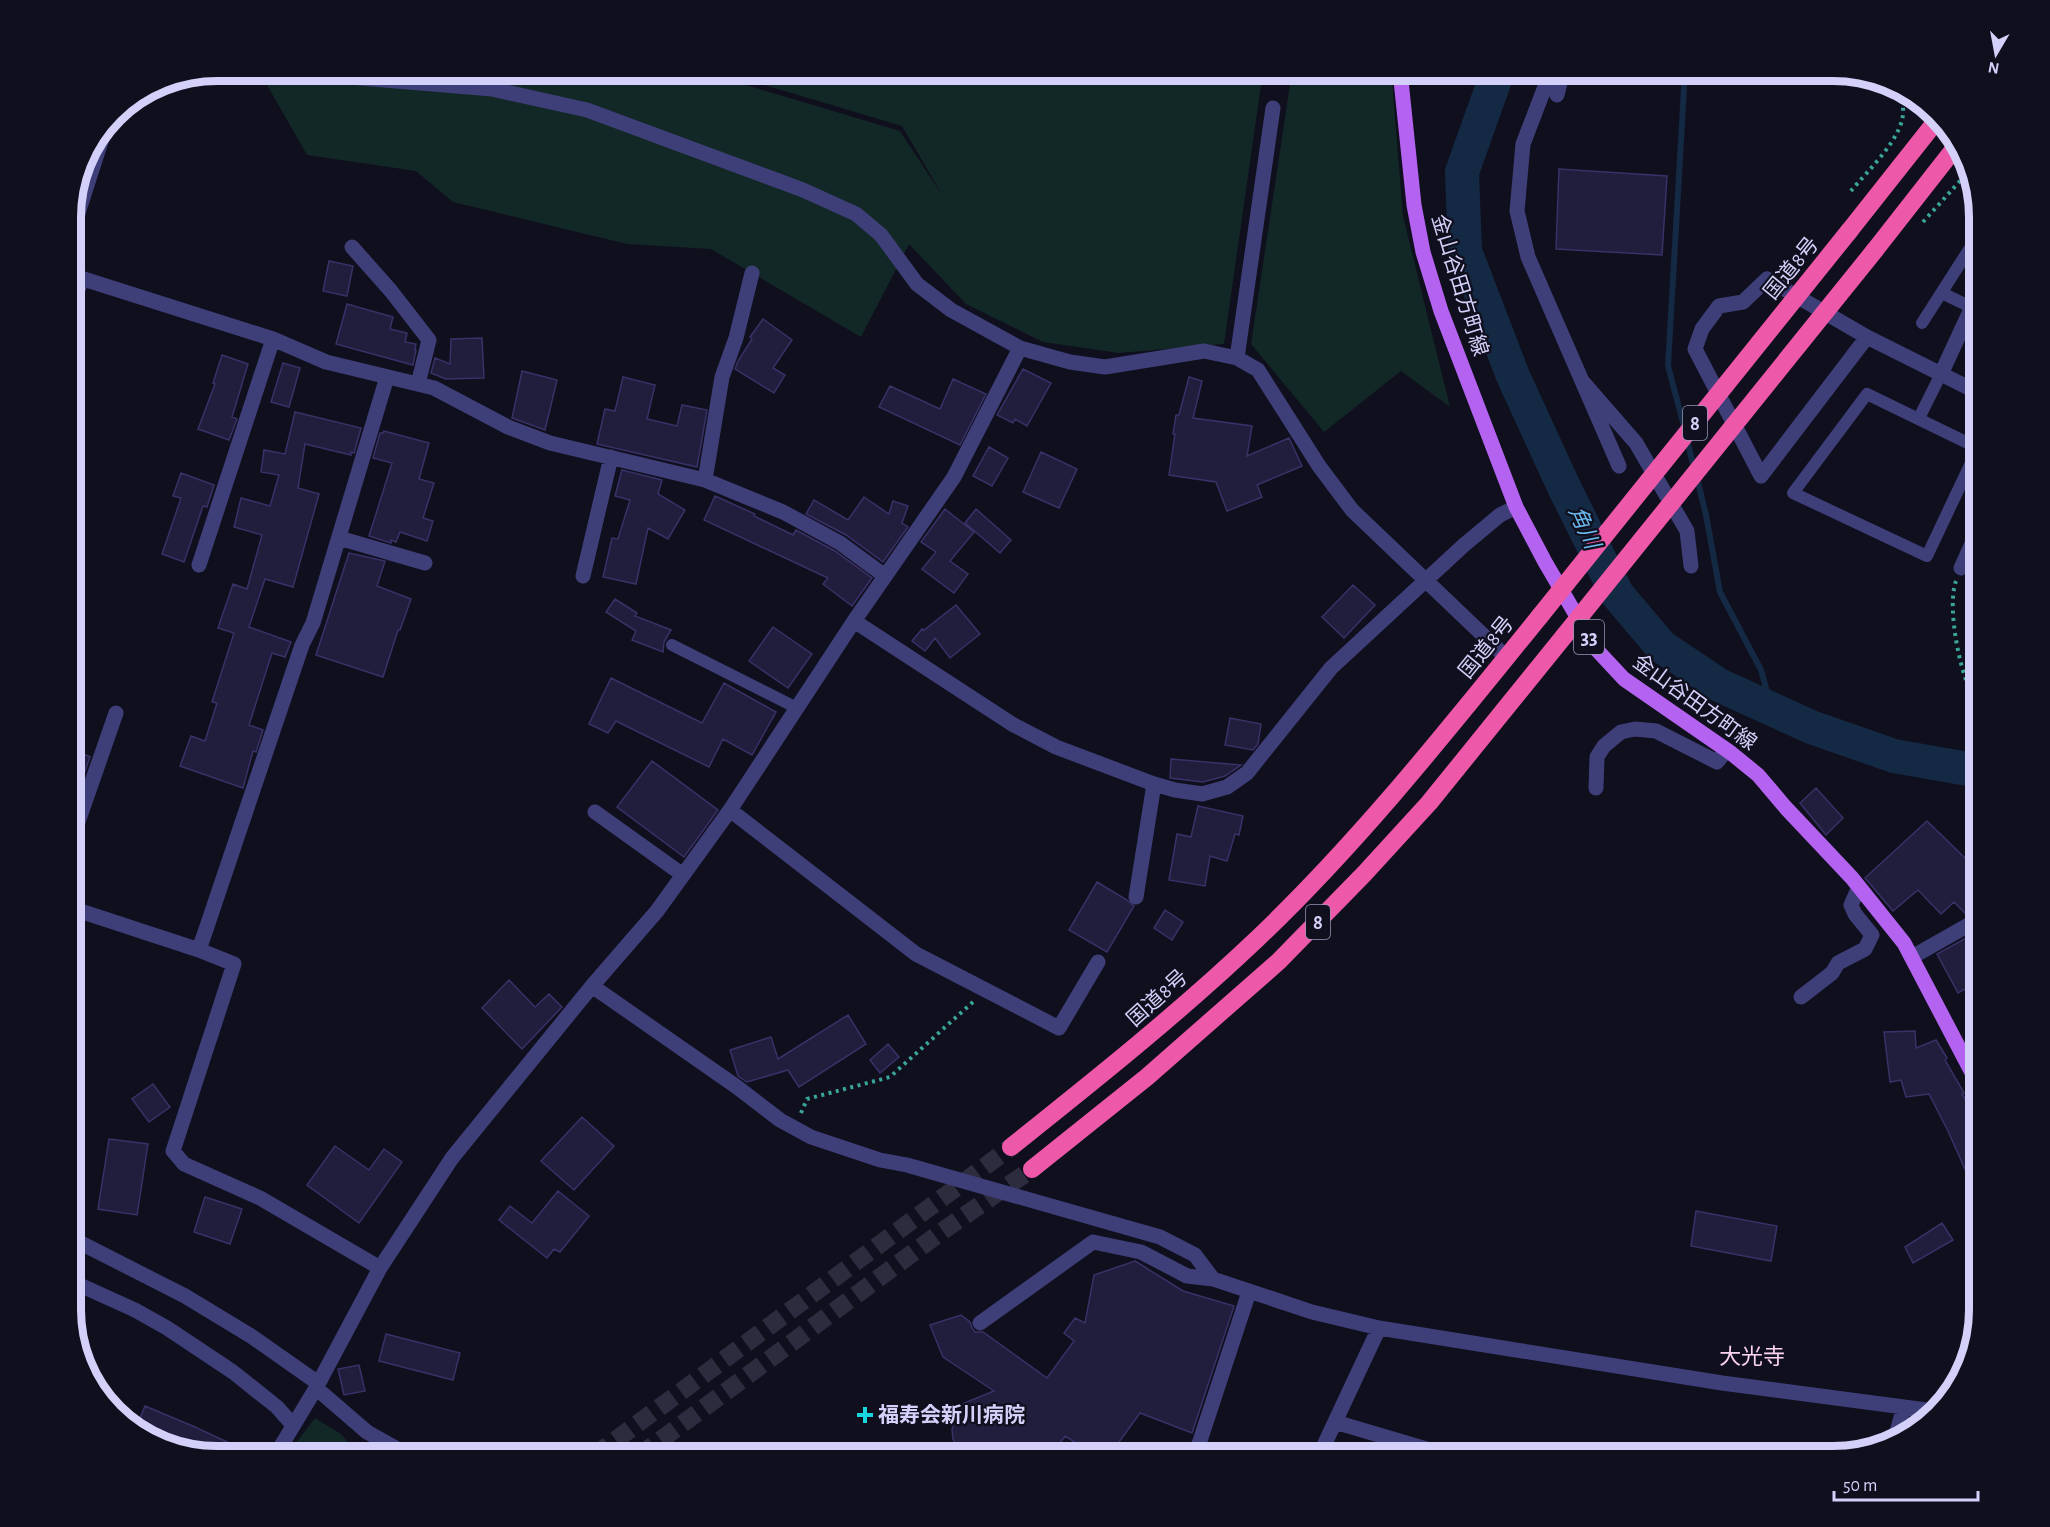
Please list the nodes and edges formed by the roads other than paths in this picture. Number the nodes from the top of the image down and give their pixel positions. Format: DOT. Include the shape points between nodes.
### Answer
graph roads {
  1 [pos="397,81"];
  2 [pos="1401,81"];
  3 [pos="1547,81"];
  4 [pos="1560,81"];
  5 [pos="1557,95"];
  6 [pos="1273,108"];
  7 [pos="1933,125"];
  8 [pos="1952,152"];
  9 [pos="97,153"];
  10 [pos="82,201"];
  11 [pos="352,247"];
  12 [pos="1969,251"];
  13 [pos="752,273"];
  14 [pos="81,278"];
  15 [pos="1942,293"];
  16 [pos="1969,306"];
  17 [pos="1969,322"];
  18 [pos="1922,323"];
  19 [pos="1867,337"];
  20 [pos="273,339"];
  21 [pos="1020,348"];
  22 [pos="1237,358"];
  23 [pos="1941,374"];
  24 [pos="387,377"];
  25 [pos="1582,381"];
  26 [pos="418,384"];
  27 [pos="1969,388"];
  28 [pos="1919,418"];
  29 [pos="1969,443"];
  30 [pos="611,457"];
  31 [pos="1619,466"];
  32 [pos="1969,469"];
  33 [pos="705,480"];
  34 [pos="1516,507"];
  35 [pos="339,538"];
  36 [pos="1969,551"];
  37 [pos="425,562"];
  38 [pos="199,565"];
  39 [pos="1691,566"];
  40 [pos="1961,568"];
  41 [pos="583,576"];
  42 [pos="885,576"];
  43 [pos="1427,579"];
  44 [pos="854,621"];
  45 [pos="672,645"];
  46 [pos="1506,657"];
  47 [pos="797,708"];
  48 [pos="116,713"];
  49 [pos="1727,750"];
  50 [pos="1154,784"];
  51 [pos="1596,788"];
  52 [pos="730,810"];
  53 [pos="596,812"];
  54 [pos="81,813"];
  55 [pos="683,875"];
  56 [pos="1859,887"];
  57 [pos="1136,897"];
  58 [pos="81,911"];
  59 [pos="1969,925"];
  60 [pos="200,950"];
  61 [pos="1912,957"];
  62 [pos="1098,962"];
  63 [pos="592,986"];
  64 [pos="1800,997"];
  65 [pos="1969,1065"];
  66 [pos="1011,1147"];
  67 [pos="1032,1169"];
  68 [pos="81,1243"];
  69 [pos="380,1269"];
  70 [pos="1213,1279"];
  71 [pos="81,1286"];
  72 [pos="1249,1292"];
  73 [pos="980,1323"];
  74 [pos="1379,1328"];
  75 [pos="317,1386"];
  76 [pos="1904,1407"];
  77 [pos="1925,1410"];
  78 [pos="1335,1422"];
  79 [pos="292,1424"];
  80 [pos="1898,1429"];
  81 [pos="280,1446"];
  82 [pos="392,1446"];
  83 [pos="1198,1446"];
  84 [pos="1324,1446"];
  85 [pos="1416,1446"];
  1 -- 21 [label="street" via="492,89 587,110 803,190 856,214 881,235 917,284 951,310"];
  2 -- 34 [label="main road, 金山谷田方町線 / 33" via="1414,206 1424,252 1441,311"];
  3 -- 25 [label="street" via="1523,144 1517,211 1528,257"];
  4 -- 5 [label="street"];
  6 -- 22 [label="street"];
  7 -- 46 [label="highway, 国道8号 / 8, bridge"];
  8 -- 67 [label="highway, 8, bridge" via="1429,803 1279,962 1147,1077"];
  9 -- 10 [label="street"];
  11 -- 26 [label="street" via="429,340"];
  12 -- 15 [label="lane"];
  13 -- 33 [label="street" via="722,377"];
  14 -- 20 [label="street"];
  15 -- 16 [label="lane"];
  15 -- 18 [label="lane"];
  17 -- 23 [label="street"];
  19 -- 19 [label="street" via="1832,383 1761,476 1695,349 1702,329 1719,306 1743,302 1767,279"];
  19 -- 23 [label="street"];
  20 -- 24 [label="street" via="326,362"];
  20 -- 38 [label="street"];
  21 -- 22 [label="street" via="1105,367 1204,351"];
  21 -- 42 [label="street" via="954,477"];
  22 -- 43 [label="street" via="1258,370 1318,466 1352,510"];
  23 -- 27 [label="street"];
  23 -- 28 [label="lane"];
  24 -- 26 [label="street"];
  24 -- 35 [label="street"];
  25 -- 31 [label="street"];
  25 -- 39 [label="street" via="1636,443 1687,531"];
  26 -- 30 [label="street" via="550,443"];
  28 -- 29 [label="lane"];
  28 -- 32 [label="lane" via="1867,394 1793,493 1927,556"];
  30 -- 33 [label="street"];
  30 -- 41 [label="street"];
  33 -- 42 [label="street" via="783,512 840,543"];
  34 -- 43 [label="street" via="1464,544"];
  34 -- 49 [label="main road, 金山谷田方町線 / 33" via="1596,649 1624,679"];
  35 -- 37 [label="street"];
  35 -- 60 [label="street"];
  36 -- 40 [label="street"];
  42 -- 44 [label="street"];
  43 -- 46 [label="street"];
  43 -- 50 [label="street" via="1330,668 1247,773 1227,787 1202,794"];
  44 -- 47 [label="street"];
  44 -- 50 [label="street" via="1012,724 1056,747"];
  45 -- 47 [label="lane"];
  46 -- 66 [label="highway, 国道8号 / 8" via="1405,782 1257,939 1132,1049"];
  47 -- 52 [label="street"];
  48 -- 54 [label="street"];
  49 -- 51 [label="street" via="1717,762 1656,731 1621,732 1597,757"];
  49 -- 56 [label="main road, 金山谷田方町線 / 33" via="1758,775"];
  50 -- 57 [label="street"];
  52 -- 55 [label="street"];
  52 -- 62 [label="street" via="916,954 1059,1028"];
  53 -- 55 [label="street"];
  55 -- 63 [label="street"];
  56 -- 61 [label="main road, 金山谷田方町線 / 33"];
  56 -- 64 [label="street" via="1851,905 1872,935 1870,942 1865,949 1838,963 1832,973"];
  58 -- 60 [label="street"];
  59 -- 61 [label="street"];
  60 -- 69 [label="street" via="234,964 173,1151 184,1164 260,1198"];
  61 -- 65 [label="main road, 金山谷田方町線 / 33"];
  63 -- 69 [label="street" via="452,1158"];
  63 -- 70 [label="street" via="780,1120 811,1137 880,1160 1160,1237 1195,1255"];
  68 -- 75 [label="street" via="185,1296 251,1336"];
  69 -- 75 [label="street"];
  70 -- 72 [label="street"];
  70 -- 73 [label="street" via="1187,1276 1141,1252 1093,1242"];
  71 -- 79 [label="street" via="135,1310 234,1372"];
  72 -- 74 [label="street"];
  72 -- 83 [label="street"];
  74 -- 76 [label="street" via="1722,1383"];
  74 -- 78 [label="street"];
  75 -- 79 [label="street"];
  75 -- 82 [label="street" via="367,1432"];
  76 -- 77 [label="street"];
  76 -- 80 [label="street"];
  78 -- 84 [label="street"];
  78 -- 85 [label="street"];
  79 -- 81 [label="street"];
}
